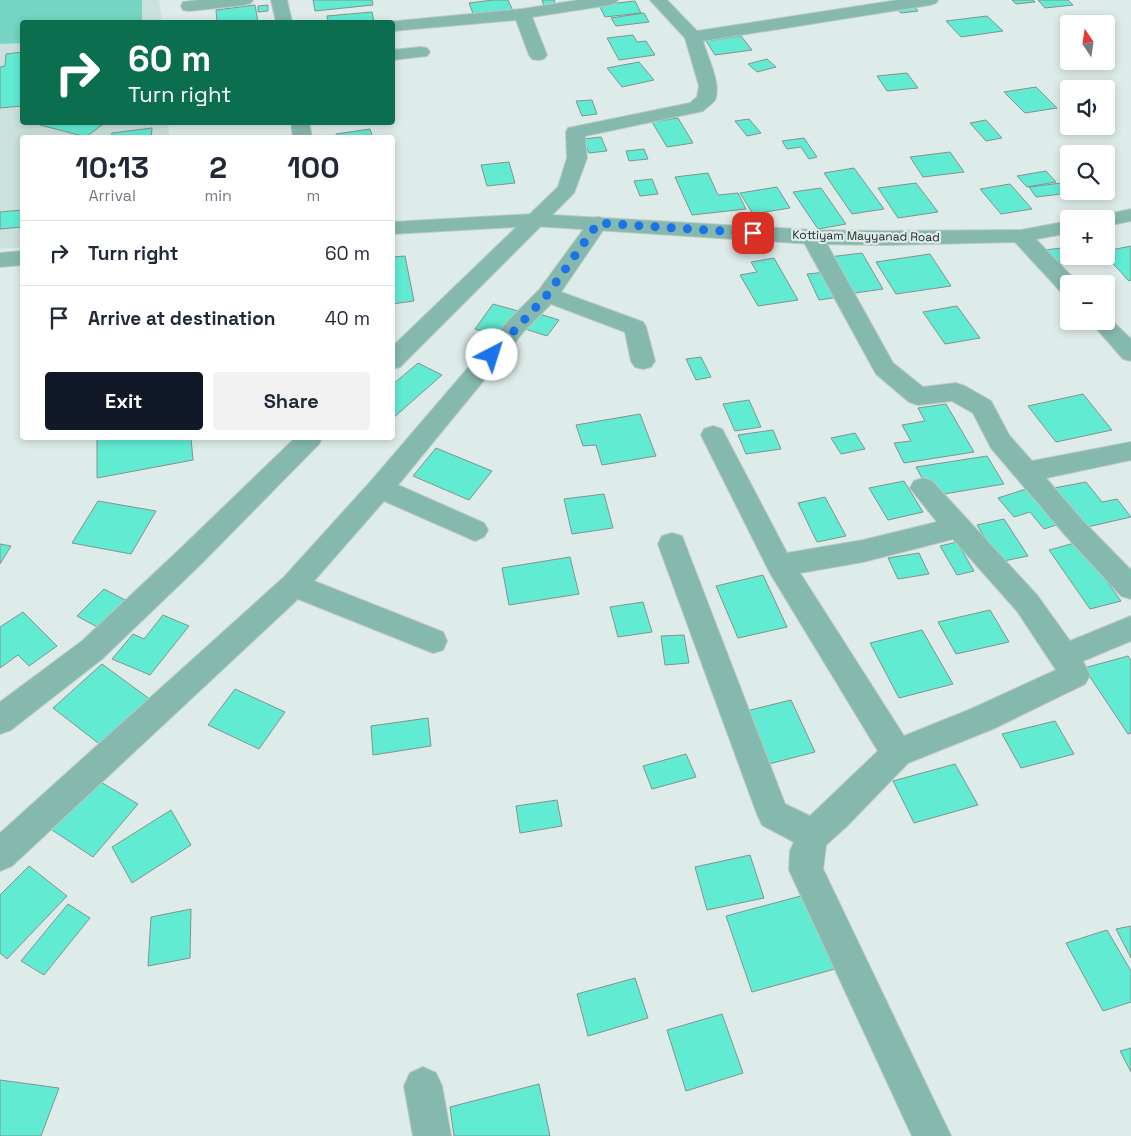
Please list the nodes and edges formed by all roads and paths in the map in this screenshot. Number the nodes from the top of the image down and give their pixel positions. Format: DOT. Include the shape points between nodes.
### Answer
graph roads {
  1 [pos="245,0"];
  2 [pos="279,0"];
  3 [pos="610,0"];
  4 [pos="658,0"];
  5 [pos="930,0"];
  6 [pos="189,6"];
  7 [pos="522,14"];
  8 [pos="284,20"];
  9 [pos="395,26"];
  10 [pos="693,37"];
  11 [pos="421,52"];
  12 [pos="395,55"];
  13 [pos="538,55"];
  14 [pos="1131,215"];
  15 [pos="1115,218"];
  16 [pos="534,220"];
  17 [pos="598,223"];
  18 [pos="395,228"];
  19 [pos="1060,229"];
  20 [pos="1021,236"];
  21 [pos="812,237"];
  22 [pos="20,258"];
  23 [pos="0,260"];
  24 [pos="1060,277"];
  25 [pos="547,295"];
  26 [pos="1110,330"];
  27 [pos="1131,353"];
  28 [pos="395,358"];
  29 [pos="643,360"];
  30 [pos="713,435"];
  31 [pos="308,440"];
  32 [pos="1131,451"];
  33 [pos="1028,472"];
  34 [pos="380,488"];
  35 [pos="923,488"];
  36 [pos="958,526"];
  37 [pos="475,530"];
  38 [pos="672,544"];
  39 [pos="780,565"];
  40 [pos="294,585"];
  41 [pos="1131,588"];
  42 [pos="1131,628"];
  43 [pos="433,641"];
  44 [pos="1064,656"];
  45 [pos="0,720"];
  46 [pos="898,754"];
  47 [pos="813,835"];
  48 [pos="0,855"];
  49 [pos="423,1086"];
  50 [pos="432,1136"];
  51 [pos="932,1136"];
  1 -- 6 [label="street"];
  2 -- 8 [label="street"];
  3 -- 7 [label="street"];
  4 -- 10 [label="street"];
  5 -- 10 [label="street"];
  7 -- 9 [label="street"];
  7 -- 13 [label="street"];
  10 -- 16 [label="street" via="708,86 706,99 696,107 575,132 577,158 567,189"];
  11 -- 12 [label="street"];
  14 -- 15 [label="street"];
  16 -- 17 [label="street, Kottiyam Mayyanad Road"];
  16 -- 18 [label="street, Kottiyam Mayyanad Road"];
  16 -- 28 [label="street"];
  17 -- 21 [label="street, Kottiyam Mayyanad Road"];
  17 -- 25 [label="street"];
  19 -- 20 [label="street, Kottiyam Mayyanad Road"];
  20 -- 21 [label="street, Kottiyam Mayyanad Road"];
  20 -- 24 [label="street"];
  21 -- 33 [label="street" via="884,368 918,396 956,392 982,407 1000,441"];
  22 -- 23 [label="street"];
  25 -- 29 [label="street" via="635,327"];
  25 -- 34 [label="street"];
  26 -- 27 [label="street"];
  30 -- 39 [label="street"];
  31 -- 45 [label="street" via="92,650"];
  32 -- 33 [label="street"];
  33 -- 41 [label="street" via="1074,528"];
  34 -- 37 [label="street"];
  34 -- 40 [label="street"];
  35 -- 36 [label="street"];
  36 -- 39 [label="street" via="863,551"];
  36 -- 44 [label="street" via="1026,603"];
  38 -- 47 [label="street" via="773,814"];
  39 -- 46 [label="street"];
  40 -- 43 [label="street"];
  40 -- 48 [label="street"];
  42 -- 44 [label="street"];
  44 -- 46 [label="street" via="1075,674"];
  46 -- 47 [label="street"];
  47 -- 51 [label="street" via="807,851 806,870"];
  49 -- 50 [label="street"];
}
